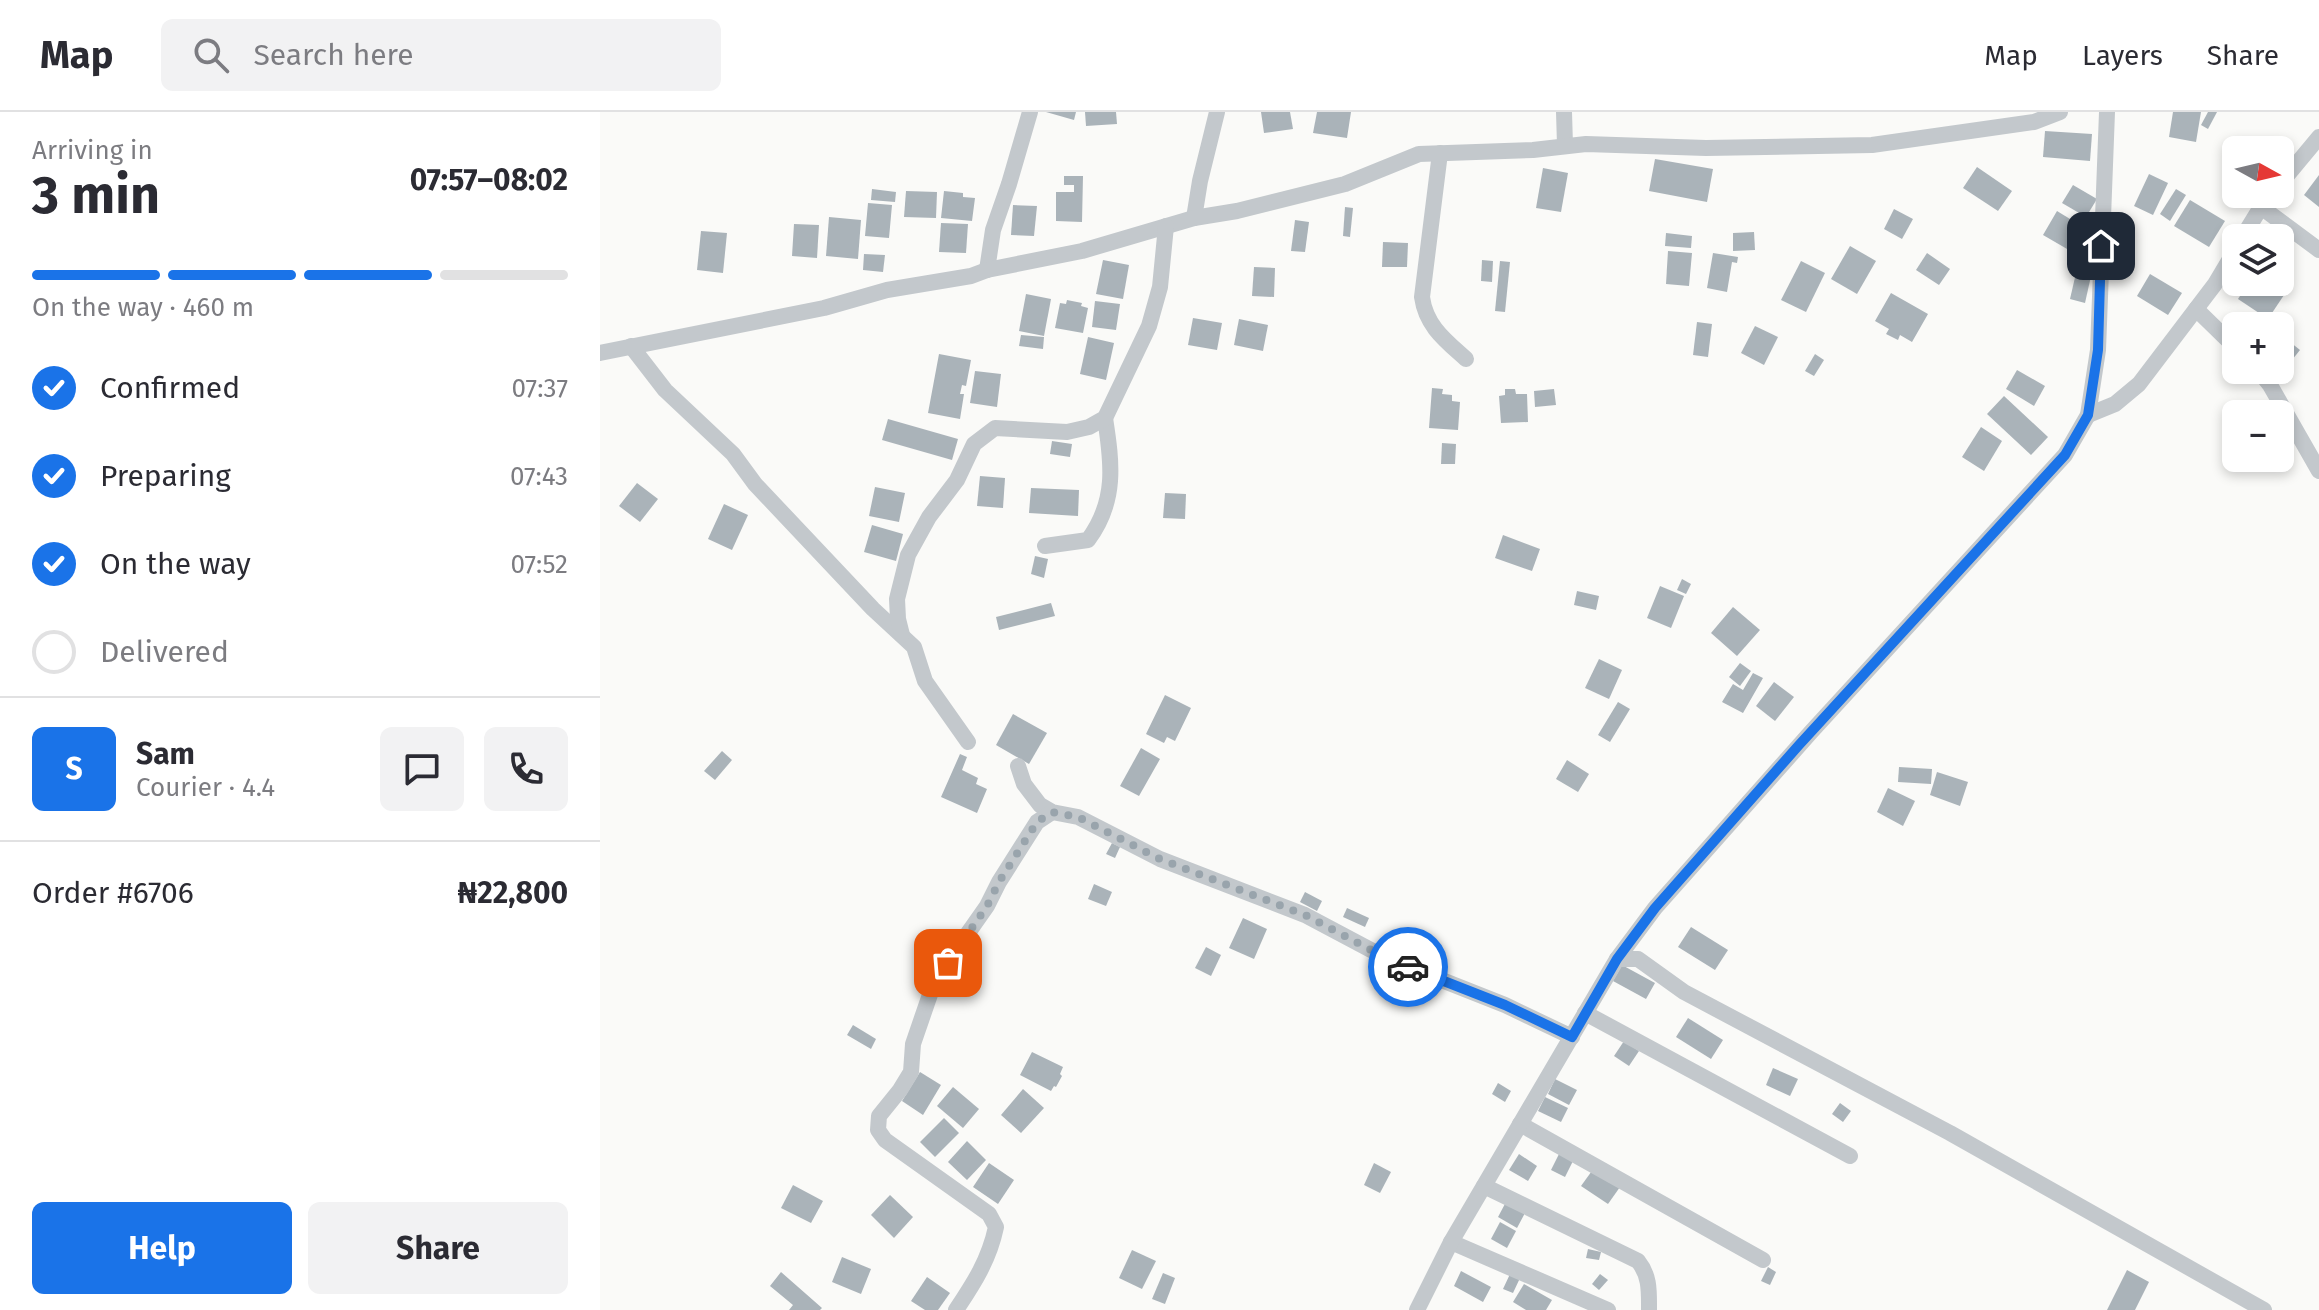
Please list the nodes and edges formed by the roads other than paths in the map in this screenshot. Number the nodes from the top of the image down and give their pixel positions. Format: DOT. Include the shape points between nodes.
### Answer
graph roads {
  1 [pos="1030,112"];
  2 [pos="1217,112"];
  3 [pos="1564,112"];
  4 [pos="2060,112"];
  5 [pos="2107,112"];
  6 [pos="2319,137"];
  7 [pos="1565,145"];
  8 [pos="1440,153"];
  9 [pos="2294,167"];
  10 [pos="2274,208"];
  11 [pos="1194,218"];
  12 [pos="1166,226"];
  13 [pos="2319,250"];
  14 [pos="987,270"];
  15 [pos="2222,272"];
  16 [pos="2196,309"];
  17 [pos="2222,334"];
  18 [pos="631,346"];
  19 [pos="600,353"];
  20 [pos="1466,359"];
  21 [pos="2269,384"];
  22 [pos="2088,415"];
  23 [pos="1105,418"];
  24 [pos="2319,471"];
  25 [pos="1045,546"];
  26 [pos="902,635"];
  27 [pos="968,742"];
  28 [pos="1018,766"];
  29 [pos="1052,812"];
  30 [pos="1635,935"];
  31 [pos="1617,959"];
  32 [pos="1638,959"];
  33 [pos="1585,1013"];
  34 [pos="1572,1037"];
  35 [pos="1520,1124"];
  36 [pos="1850,1156"];
  37 [pos="1484,1186"];
  38 [pos="1451,1242"];
  39 [pos="1763,1260"];
  40 [pos="1424,1308"];
  41 [pos="956,1310"];
  42 [pos="1608,1310"];
  43 [pos="1649,1310"];
  44 [pos="2264,1310"];
  1 -- 14 [label="street" via="993,230"];
  2 -- 11 [label="street"];
  3 -- 7 [label="street"];
  4 -- 7 [label="street" via="2034,122 1872,145"];
  5 -- 22 [label="street" via="2098,350"];
  6 -- 9 [label="street"];
  7 -- 8 [label="street"];
  8 -- 11 [label="street" via="1419,154 1345,184"];
  8 -- 20 [label="street" via="1424,266 1424,314"];
  10 -- 13 [label="street"];
  11 -- 12 [label="street"];
  12 -- 14 [label="street" via="1082,251"];
  12 -- 23 [label="street" via="1160,287 1149,326"];
  14 -- 18 [label="street"];
  15 -- 16 [label="street"];
  16 -- 17 [label="street"];
  16 -- 22 [label="street" via="2139,384 2115,404"];
  18 -- 19 [label="street"];
  18 -- 26 [label="street" via="665,390 733,454 755,484"];
  21 -- 24 [label="street"];
  22 -- 30 [label="street" via="2065,455 1803,741"];
  23 -- 25 [label="street" via="1112,465 1100,524 1088,540"];
  23 -- 26 [label="street" via="1067,432 995,428 974,444 908,555 897,599"];
  26 -- 27 [label="street" via="914,647 925,681"];
  28 -- 29 [label="street" via="1024,784"];
  29 -- 34 [label="street" via="1078,817 1160,859 1305,915 1386,958"];
  29 -- 41 [label="street" via="1037,822 935,980 913,1044 911,1072 879,1116 878,1130 885,1140 989,1214 996,1227 980,1274"];
  30 -- 31 [label="street"];
  30 -- 32 [label="street"];
  31 -- 32 [label="street"];
  31 -- 33 [label="street"];
  32 -- 44 [label="street" via="1684,992 1950,1133"];
  33 -- 34 [label="street"];
  33 -- 36 [label="street"];
  34 -- 35 [label="street"];
  35 -- 37 [label="street"];
  35 -- 39 [label="street"];
  37 -- 38 [label="street"];
  37 -- 43 [label="street" via="1638,1261 1649,1282"];
  38 -- 40 [label="street"];
  38 -- 42 [label="street"];
}
